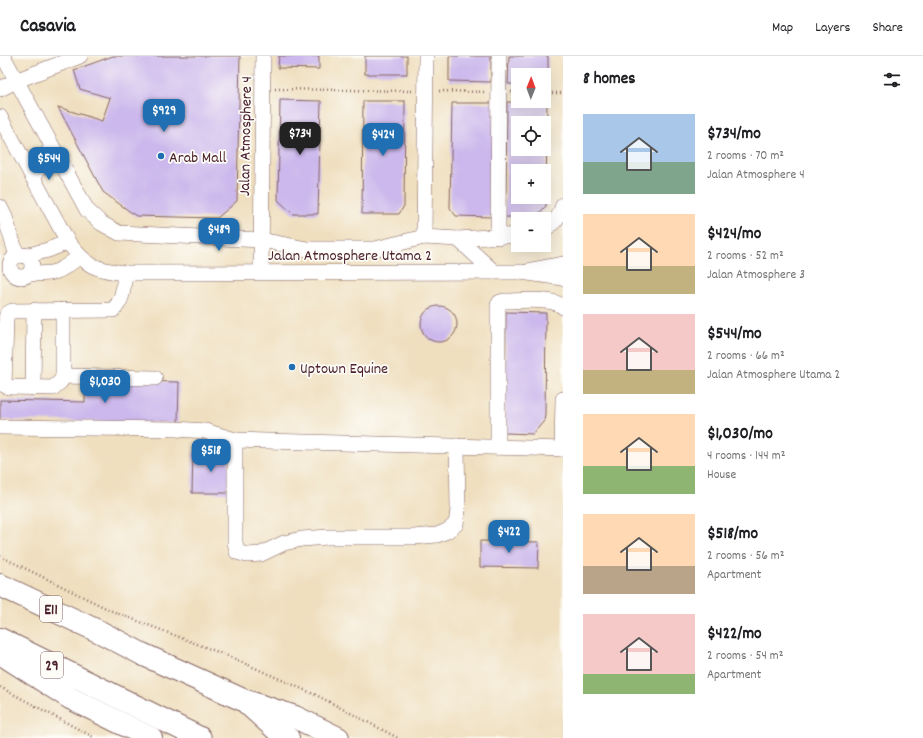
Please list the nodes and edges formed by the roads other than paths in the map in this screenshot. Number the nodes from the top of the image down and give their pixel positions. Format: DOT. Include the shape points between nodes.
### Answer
graph roads {
  1 [pos="3,56"];
  2 [pos="80,56"];
  3 [pos="263,56"];
  4 [pos="426,56"];
  5 [pos="499,56"];
  6 [pos="18,80"];
  7 [pos="0,89"];
  8 [pos="0,117"];
  9 [pos="52,146"];
  10 [pos="33,178"];
  11 [pos="563,205"];
  12 [pos="0,208"];
  13 [pos="551,224"];
  14 [pos="511,236"];
  15 [pos="424,237"];
  16 [pos="498,237"];
  17 [pos="458,239"];
  18 [pos="261,240"];
  19 [pos="68,242"];
  20 [pos="21,256"];
  21 [pos="79,257"];
  22 [pos="563,264"];
  23 [pos="261,272"];
  24 [pos="494,272"];
  25 [pos="521,272"];
  26 [pos="125,273"];
  27 [pos="29,274"];
  28 [pos="6,276"];
  29 [pos="563,278"];
  30 [pos="561,305"];
  31 [pos="34,310"];
  32 [pos="63,310"];
  33 [pos="63,376"];
  34 [pos="155,378"];
  35 [pos="33,388"];
  36 [pos="563,399"];
  37 [pos="0,427"];
  38 [pos="235,440"];
  39 [pos="457,446"];
  40 [pos="498,447"];
  41 [pos="563,449"];
  42 [pos="0,585"];
  43 [pos="0,639"];
  44 [pos="0,654"];
  45 [pos="242,700"];
  46 [pos="151,738"];
  47 [pos="200,738"];
  48 [pos="288,738"];
  49 [pos="338,738"];
  1 -- 6 [label="street"];
  2 -- 6 [label="street"];
  3 -- 18 [label="street, Jalan Atmosphere 4"];
  4 -- 15 [label="street"];
  5 -- 16 [label="street"];
  6 -- 7 [label="street"];
  6 -- 9 [label="street"];
  8 -- 10 [label="street, Jalan Atmosphere Utama 2"];
  9 -- 10 [label="street"];
  9 -- 18 [label="street" via="87,210 100,223 119,233"];
  10 -- 19 [label="street, Jalan Atmosphere Utama 2"];
  11 -- 13 [label="street" via="560,215"];
  12 -- 20 [label="street"];
  14 -- 16 [label="street"];
  15 -- 17 [label="street"];
  15 -- 18 [label="street" via="375,249 307,249"];
  16 -- 17 [label="street"];
  17 -- 24 [label="street"];
  18 -- 23 [label="street, Jalan Atmosphere 4"];
  19 -- 20 [label="street"];
  19 -- 21 [label="street, Jalan Atmosphere Utama 2"];
  20 -- 27 [label="street" via="30,260 32,264"];
  20 -- 28 [label="street" via="12,260"];
  21 -- 26 [label="street, Jalan Atmosphere Utama 2" via="93,267 108,272"];
  21 -- 27 [label="street" via="62,270 49,274"];
  22 -- 25 [label="street"];
  23 -- 24 [label="street, Jalan Atmosphere Utama 2"];
  23 -- 26 [label="street, Jalan Atmosphere Utama 2"];
  24 -- 25 [label="street, Jalan Atmosphere Utama 2"];
  25 -- 29 [label="street"];
  26 -- 32 [label="street" via="122,296 119,304 112,310"];
  27 -- 28 [label="street" via="23,278"];
  30 -- 40 [label="street" via="550,301 504,301 498,305"];
  31 -- 32 [label="street"];
  31 -- 35 [label="street"];
  31 -- 35 [label="street" via="12,311 7,314 4,381 4,385 8,387"];
  32 -- 33 [label="street"];
  33 -- 34 [label="street"];
  33 -- 35 [label="street" via="53,388"];
  36 -- 41 [label="street"];
  37 -- 38 [label="street" via="176,429 205,432"];
  38 -- 39 [label="street"];
  38 -- 39 [label="street" via="235,542 237,552 246,555 261,554 284,543 302,539 414,537 436,535 447,530 456,524 458,510"];
  39 -- 40 [label="street"];
  40 -- 41 [label="street"];
  42 -- 45 [label="highway, E11"];
  43 -- 47 [label="highway, 29"];
  44 -- 46 [label="highway" via="70,698"];
  45 -- 48 [label="highway"];
  45 -- 49 [label="highway" via="295,717"];
}
